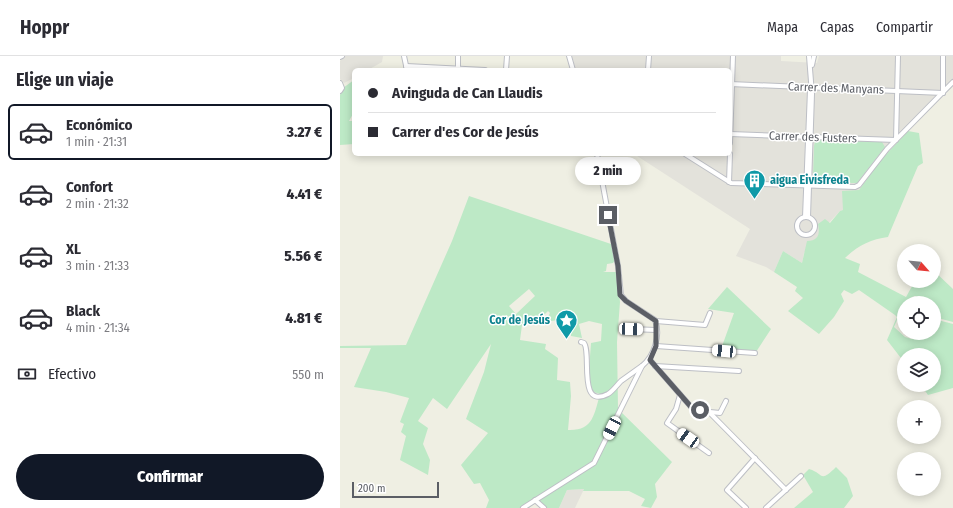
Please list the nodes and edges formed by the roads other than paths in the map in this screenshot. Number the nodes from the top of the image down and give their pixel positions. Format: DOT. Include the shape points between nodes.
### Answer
graph roads {
  1 [pos="404,56"];
  2 [pos="458,56"];
  3 [pos="507,56"];
  4 [pos="569,56"];
  5 [pos="649,56"];
  6 [pos="733,56"];
  7 [pos="898,56"];
  8 [pos="943,56"];
  9 [pos="813,57"];
  10 [pos="407,68"];
  11 [pos="458,68"];
  12 [pos="506,68"];
  13 [pos="572,68"];
  14 [pos="648,68"];
  15 [pos="732,70"];
  16 [pos="953,82"];
  17 [pos="340,83"];
  18 [pos="732,84"];
  19 [pos="811,88"];
  20 [pos="897,90"];
  21 [pos="340,91"];
  22 [pos="943,93"];
  23 [pos="732,134"];
  24 [pos="809,137"];
  25 [pos="896,140"];
  26 [pos="597,156"];
  27 [pos="688,156"];
  28 [pos="730,156"];
  29 [pos="729,182"];
  30 [pos="807,185"];
  31 [pos="806,217"];
  32 [pos="710,313"];
  33 [pos="656,321"];
  34 [pos="631,329"];
  35 [pos="656,330"];
  36 [pos="581,342"];
  37 [pos="656,346"];
  38 [pos="755,353"];
  39 [pos="650,360"];
  40 [pos="642,366"];
  41 [pos="655,366"];
  42 [pos="739,371"];
  43 [pos="680,395"];
  44 [pos="726,401"];
  45 [pos="710,412"];
  46 [pos="709,453"];
  47 [pos="755,458"];
  48 [pos="801,476"];
  49 [pos="786,490"];
  50 [pos="535,500"];
  51 [pos="523,508"];
  52 [pos="544,508"];
  53 [pos="746,508"];
  54 [pos="766,508"];
  1 -- 10 [label="street"];
  2 -- 11 [label="street"];
  3 -- 12 [label="street"];
  4 -- 13 [label="street"];
  5 -- 14 [label="street"];
  6 -- 15 [label="street"];
  7 -- 20 [label="street"];
  8 -- 22 [label="street"];
  9 -- 19 [label="street"];
  16 -- 22 [label="street"];
  17 -- 21 [label="street"];
  18 -- 19 [label="street, Carrer des Manyans"];
  19 -- 20 [label="street, Carrer des Manyans"];
  19 -- 24 [label="street"];
  20 -- 22 [label="street, Carrer des Manyans"];
  20 -- 25 [label="street"];
  22 -- 25 [label="street"];
  23 -- 24 [label="street, Carrer des Fusters"];
  24 -- 25 [label="street, Carrer des Fusters"];
  24 -- 30 [label="street"];
  25 -- 30 [label="street" via="857,186"];
  26 -- 33 [label="street" via="618,266 620,295"];
  27 -- 29 [label="street"];
  28 -- 29 [label="street"];
  29 -- 30 [label="street"];
  30 -- 31 [label="street"];
  31 -- 31 [label="street" via="800,219 797,227 804,234 810,233 815,226 813,220"];
  32 -- 33 [label="street" via="705,325"];
  33 -- 35 [label="street"];
  34 -- 35 [label="street"];
  35 -- 37 [label="street"];
  36 -- 40 [label="street" via="588,349 587,384 589,391 594,395 604,396 610,393 622,380"];
  37 -- 38 [label="street"];
  37 -- 39 [label="street"];
  39 -- 40 [label="street"];
  39 -- 41 [label="street"];
  40 -- 50 [label="street" via="594,463"];
  41 -- 42 [label="street"];
  41 -- 43 [label="street"];
  43 -- 45 [label="street" via="692,408"];
  43 -- 46 [label="street" via="676,409 667,423"];
  44 -- 45 [label="street" via="720,413"];
  45 -- 47 [label="street"];
  47 -- 49 [label="street"];
  47 -- 53 [label="street" via="727,490"];
  48 -- 49 [label="street"];
  49 -- 54 [label="street"];
  50 -- 51 [label="street"];
  50 -- 52 [label="street"];
}
